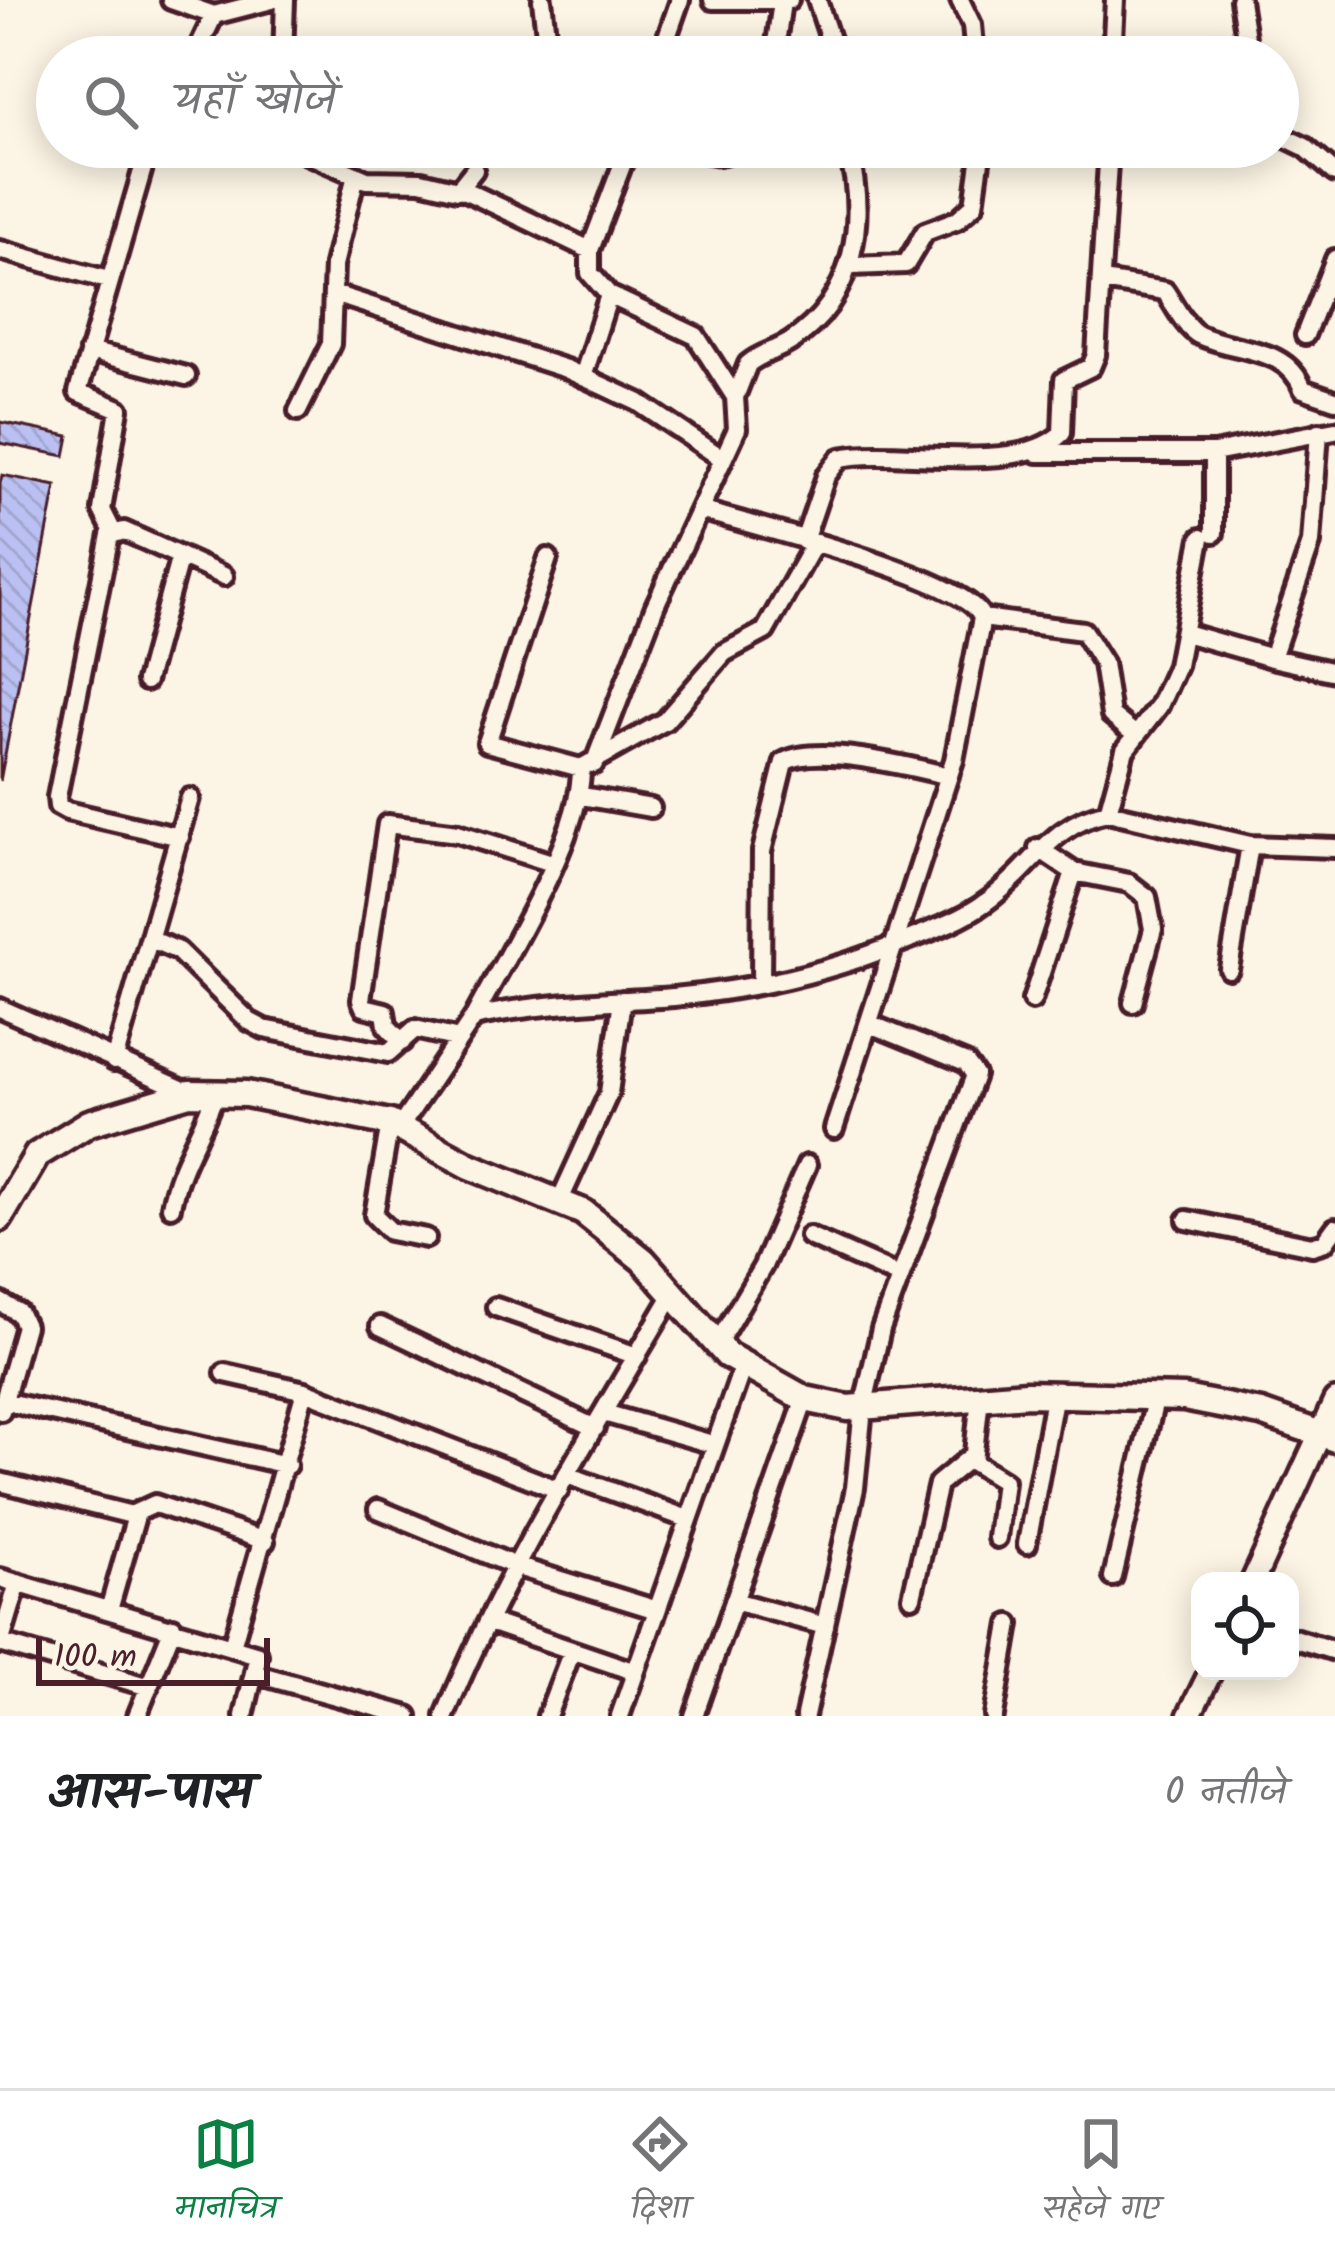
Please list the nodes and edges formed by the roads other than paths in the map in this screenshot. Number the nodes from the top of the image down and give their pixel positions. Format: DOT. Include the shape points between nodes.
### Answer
graph roads {
  1 [pos="171,0"];
  2 [pos="272,0"];
  3 [pos="285,0"];
  4 [pos="542,0"];
  5 [pos="680,0"];
  6 [pos="713,0"];
  7 [pos="817,0"];
  8 [pos="960,0"];
  9 [pos="1115,0"];
  10 [pos="1240,0"];
  11 [pos="785,1"];
  12 [pos="214,15"];
  13 [pos="204,36"];
  14 [pos="284,36"];
  15 [pos="546,36"];
  16 [pos="667,36"];
  17 [pos="778,36"];
  18 [pos="829,36"];
  19 [pos="973,36"];
  20 [pos="1113,36"];
  21 [pos="1246,36"];
  22 [pos="1299,144"];
  23 [pos="143,168"];
  24 [pos="338,168"];
  25 [pos="621,168"];
  26 [pos="850,168"];
  27 [pos="979,168"];
  28 [pos="1107,168"];
  29 [pos="474,170"];
  30 [pos="1335,173"];
  31 [pos="356,176"];
  32 [pos="462,189"];
  33 [pos="0,250"];
  34 [pos="590,250"];
  35 [pos="1335,260"];
  36 [pos="850,266"];
  37 [pos="108,280"];
  38 [pos="1102,281"];
  39 [pos="334,294"];
  40 [pos="609,295"];
  41 [pos="1305,335"];
  42 [pos="89,351"];
  43 [pos="186,376"];
  44 [pos="583,376"];
  45 [pos="735,397"];
  46 [pos="1335,400"];
  47 [pos="298,411"];
  48 [pos="1327,431"];
  49 [pos="1004,453"];
  50 [pos="1214,453"];
  51 [pos="723,459"];
  52 [pos="700,510"];
  53 [pos="113,532"];
  54 [pos="809,542"];
  55 [pos="180,556"];
  56 [pos="548,558"];
  57 [pos="224,576"];
  58 [pos="982,618"];
  59 [pos="1184,633"];
  60 [pos="1272,658"];
  61 [pos="1335,672"];
  62 [pos="146,681"];
  63 [pos="1133,733"];
  64 [pos="588,766"];
  65 [pos="949,776"];
  66 [pos="582,796"];
  67 [pos="190,798"];
  68 [pos="651,808"];
  69 [pos="1108,812"];
  70 [pos="180,837"];
  71 [pos="1250,844"];
  72 [pos="1038,848"];
  73 [pos="1335,848"];
  74 [pos="552,863"];
  75 [pos="1074,872"];
  76 [pos="153,940"];
  77 [pos="893,946"];
  78 [pos="1229,969"];
  79 [pos="761,983"];
  80 [pos="622,1000"];
  81 [pos="1032,1000"];
  82 [pos="1133,1003"];
  83 [pos="0,1008"];
  84 [pos="474,1017"];
  85 [pos="870,1024"];
  86 [pos="459,1039"];
  87 [pos="402,1042"];
  88 [pos="114,1061"];
  89 [pos="216,1091"];
  90 [pos="189,1093"];
  91 [pos="395,1125"];
  92 [pos="834,1129"];
  93 [pos="807,1165"];
  94 [pos="560,1200"];
  95 [pos="171,1207"];
  96 [pos="0,1218"];
  97 [pos="1187,1220"];
  98 [pos="1335,1228"];
  99 [pos="809,1236"];
  100 [pos="426,1238"];
  101 [pos="899,1276"];
  102 [pos="673,1294"];
  103 [pos="0,1302"];
  104 [pos="496,1307"];
  105 [pos="380,1326"];
  106 [pos="716,1346"];
  107 [pos="637,1356"];
  108 [pos="743,1366"];
  109 [pos="225,1372"];
  110 [pos="305,1391"];
  111 [pos="1055,1393"];
  112 [pos="1156,1396"];
  113 [pos="980,1397"];
  114 [pos="805,1399"];
  115 [pos="1335,1401"];
  116 [pos="2,1407"];
  117 [pos="863,1408"];
  118 [pos="599,1420"];
  119 [pos="1328,1437"];
  120 [pos="712,1444"];
  121 [pos="973,1455"];
  122 [pos="286,1465"];
  123 [pos="0,1482"];
  124 [pos="563,1483"];
  125 [pos="378,1509"];
  126 [pos="133,1514"];
  127 [pos="685,1519"];
  128 [pos="997,1538"];
  129 [pos="265,1541"];
  130 [pos="1028,1544"];
  131 [pos="518,1567"];
  132 [pos="1258,1572"];
  133 [pos="1113,1577"];
  134 [pos="9,1581"];
  135 [pos="912,1597"];
  136 [pos="734,1601"];
  137 [pos="654,1609"];
  138 [pos="110,1610"];
  139 [pos="489,1622"];
  140 [pos="1010,1624"];
  141 [pos="825,1626"];
  142 [pos="173,1627"];
  143 [pos="1299,1640"];
  144 [pos="0,1644"];
  145 [pos="232,1646"];
  146 [pos="572,1651"];
  147 [pos="1335,1651"];
  148 [pos="633,1671"];
  149 [pos="257,1674"];
  150 [pos="1207,1680"];
  151 [pos="149,1687"];
  152 [pos="137,1716"];
  153 [pos="244,1716"];
  154 [pos="408,1716"];
  155 [pos="445,1716"];
  156 [pos="548,1716"];
  157 [pos="620,1716"];
  158 [pos="694,1716"];
  159 [pos="805,1716"];
  160 [pos="994,1716"];
  161 [pos="1189,1716"];
  1 -- 12 [label="street"];
  2 -- 12 [label="street"];
  3 -- 14 [label="street"];
  4 -- 15 [label="street"];
  5 -- 16 [label="street"];
  6 -- 11 [label="street"];
  7 -- 18 [label="street"];
  8 -- 19 [label="street"];
  9 -- 20 [label="street"];
  10 -- 21 [label="street"];
  11 -- 17 [label="street"];
  12 -- 13 [label="street"];
  22 -- 30 [label="street"];
  23 -- 37 [label="street"];
  24 -- 31 [label="street"];
  25 -- 34 [label="street"];
  26 -- 36 [label="street" via="857,209"];
  27 -- 36 [label="street" via="967,215 926,232 906,264"];
  28 -- 38 [label="street"];
  29 -- 32 [label="street"];
  31 -- 32 [label="street"];
  31 -- 39 [label="street" via="337,245"];
  32 -- 34 [label="street"];
  33 -- 37 [label="street"];
  34 -- 40 [label="street" via="590,273"];
  35 -- 41 [label="street"];
  36 -- 45 [label="street" via="816,322 748,364"];
  37 -- 42 [label="street"];
  38 -- 46 [label="street" via="1165,291 1194,333 1276,356 1303,389"];
  38 -- 49 [label="street" via="1096,355 1091,367 1064,380 1062,434 1045,446"];
  39 -- 44 [label="street"];
  39 -- 47 [label="street" via="332,344"];
  40 -- 44 [label="street"];
  40 -- 45 [label="street" via="696,336"];
  42 -- 43 [label="street"];
  42 -- 53 [label="street" via="79,394 119,411 102,501"];
  44 -- 51 [label="street"];
  45 -- 51 [label="street" via="737,429"];
  48 -- 50 [label="street"];
  48 -- 60 [label="street" via="1310,543"];
  49 -- 50 [label="street"];
  49 -- 54 [label="street" via="840,458 826,476"];
  50 -- 59 [label="street" via="1208,535"];
  51 -- 52 [label="street"];
  52 -- 54 [label="street"];
  52 -- 64 [label="street"];
  53 -- 55 [label="street"];
  53 -- 70 [label="street" via="57,803 67,812"];
  54 -- 58 [label="street" via="968,597"];
  54 -- 64 [label="street" via="765,632 724,653 665,721"];
  55 -- 57 [label="street"];
  55 -- 62 [label="street"];
  56 -- 64 [label="street" via="487,743"];
  58 -- 63 [label="street" via="1083,631 1102,663 1111,715"];
  58 -- 65 [label="street"];
  59 -- 60 [label="street"];
  59 -- 63 [label="street" via="1159,706"];
  60 -- 61 [label="street"];
  63 -- 69 [label="street"];
  64 -- 66 [label="street"];
  65 -- 77 [label="street"];
  65 -- 79 [label="street" via="808,756 784,762 762,851"];
  66 -- 68 [label="street"];
  66 -- 74 [label="street"];
  67 -- 70 [label="street"];
  69 -- 71 [label="street"];
  69 -- 72 [label="street"];
  70 -- 76 [label="street"];
  71 -- 73 [label="street"];
  71 -- 78 [label="street"];
  72 -- 75 [label="street"];
  72 -- 77 [label="street" via="988,902"];
  74 -- 84 [label="street"];
  74 -- 87 [label="street" via="458,833 387,824 362,1000 385,1012"];
  75 -- 81 [label="street"];
  75 -- 82 [label="street" via="1129,884 1148,897 1154,929"];
  76 -- 87 [label="street" via="178,951 255,1026 388,1053"];
  76 -- 88 [label="street"];
  77 -- 79 [label="street"];
  77 -- 85 [label="street"];
  79 -- 80 [label="street"];
  80 -- 84 [label="street"];
  80 -- 94 [label="street" via="609,1093"];
  83 -- 88 [label="street"];
  84 -- 86 [label="street"];
  85 -- 92 [label="street"];
  85 -- 101 [label="street" via="966,1063 975,1075"];
  86 -- 87 [label="street" via="418,1028"];
  86 -- 91 [label="street"];
  88 -- 90 [label="street"];
  89 -- 90 [label="main road"];
  89 -- 91 [label="main road"];
  89 -- 95 [label="street" via="197,1146 178,1166"];
  90 -- 96 [label="main road" via="57,1139 24,1172"];
  91 -- 94 [label="main road" via="470,1166"];
  91 -- 100 [label="street" via="374,1215 390,1231"];
  93 -- 106 [label="street" via="763,1266"];
  94 -- 102 [label="main road" via="621,1238"];
  97 -- 98 [label="street" via="1312,1246"];
  99 -- 101 [label="street"];
  101 -- 117 [label="street"];
  102 -- 106 [label="main road"];
  102 -- 107 [label="street"];
  103 -- 116 [label="street" via="25,1322"];
  104 -- 107 [label="street"];
  105 -- 118 [label="street"];
  106 -- 108 [label="main road"];
  107 -- 118 [label="street"];
  108 -- 114 [label="main road"];
  108 -- 120 [label="street"];
  109 -- 110 [label="street"];
  110 -- 122 [label="street"];
  110 -- 124 [label="street"];
  111 -- 112 [label="main road"];
  111 -- 113 [label="main road"];
  111 -- 130 [label="street"];
  112 -- 119 [label="main road" via="1212,1401"];
  112 -- 133 [label="street"];
  113 -- 117 [label="main road"];
  113 -- 121 [label="street"];
  114 -- 117 [label="main road"];
  114 -- 136 [label="street"];
  115 -- 119 [label="street"];
  116 -- 122 [label="street"];
  117 -- 141 [label="street"];
  118 -- 120 [label="street"];
  118 -- 124 [label="street"];
  119 -- 132 [label="street"];
  120 -- 127 [label="street"];
  121 -- 128 [label="street" via="975,1466 1004,1481"];
  121 -- 135 [label="street" via="938,1484"];
  122 -- 129 [label="street"];
  123 -- 126 [label="street"];
  124 -- 127 [label="street"];
  124 -- 131 [label="street"];
  125 -- 131 [label="street"];
  126 -- 129 [label="street" via="155,1504"];
  126 -- 138 [label="street"];
  127 -- 137 [label="street"];
  129 -- 145 [label="street"];
  131 -- 137 [label="street"];
  131 -- 139 [label="street"];
  134 -- 138 [label="street"];
  134 -- 144 [label="street"];
  136 -- 141 [label="street"];
  136 -- 158 [label="street"];
  137 -- 148 [label="street"];
  138 -- 142 [label="street"];
  139 -- 146 [label="street"];
  139 -- 155 [label="street"];
  140 -- 160 [label="street"];
  141 -- 159 [label="street"];
  142 -- 145 [label="street"];
  142 -- 151 [label="street"];
  143 -- 147 [label="street"];
  144 -- 151 [label="street"];
  145 -- 149 [label="street" via="258,1655"];
  146 -- 148 [label="street"];
  146 -- 156 [label="street"];
  148 -- 157 [label="street"];
  149 -- 153 [label="street"];
  149 -- 154 [label="street"];
  150 -- 161 [label="street"];
  151 -- 152 [label="street"];
}
